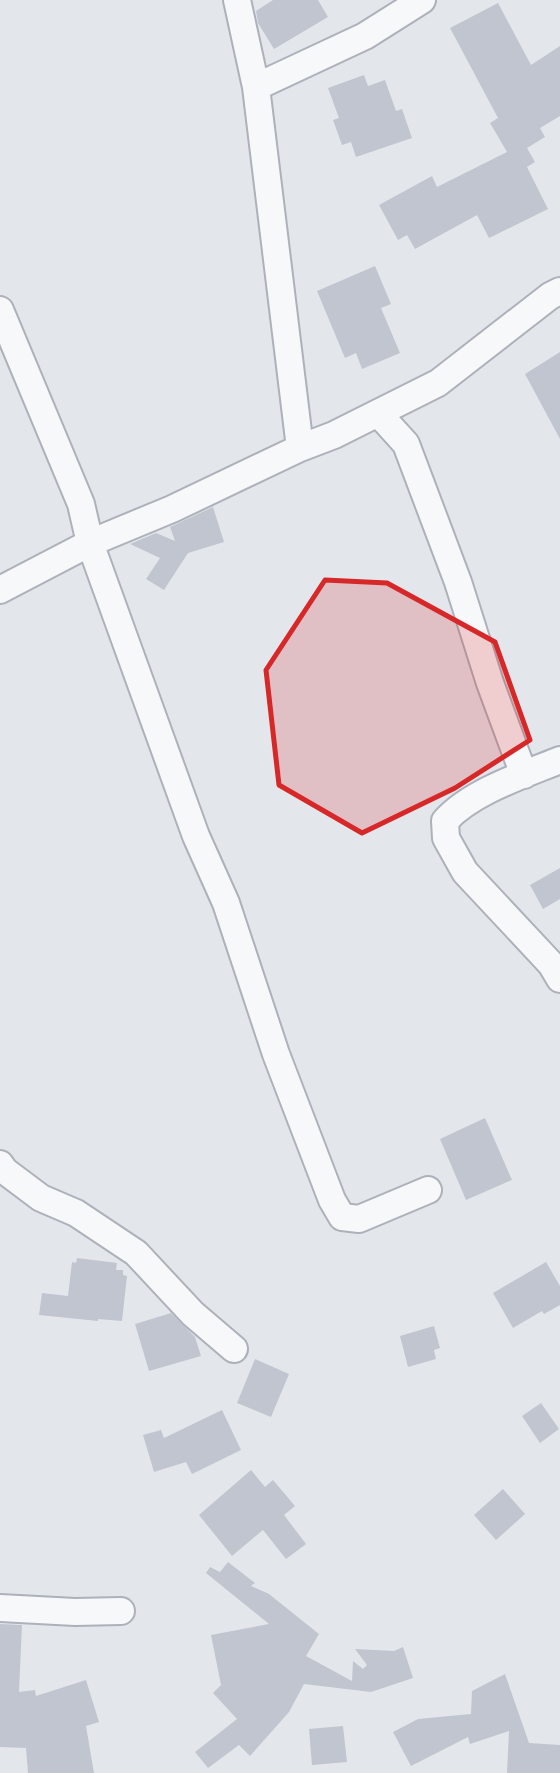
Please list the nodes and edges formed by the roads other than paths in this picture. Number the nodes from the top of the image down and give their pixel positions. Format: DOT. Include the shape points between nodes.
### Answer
graph roads {
  1 [pos="237,0"];
  2 [pos="422,0"];
  3 [pos="256,87"];
  4 [pos="560,291"];
  5 [pos="0,310"];
  6 [pos="378,413"];
  7 [pos="300,448"];
  8 [pos="90,543"];
  9 [pos="0,590"];
  10 [pos="560,760"];
  11 [pos="523,775"];
  12 [pos="560,979"];
  13 [pos="0,1164"];
  14 [pos="428,1190"];
  15 [pos="234,1349"];
  16 [pos="0,1608"];
  17 [pos="121,1611"];
  1 -- 3 [label="street"];
  2 -- 3 [label="street" via="365,36"];
  3 -- 7 [label="street"];
  4 -- 6 [label="street" via="438,383"];
  5 -- 8 [label="street" via="81,504"];
  6 -- 7 [label="street"];
  6 -- 11 [label="street" via="406,444"];
  7 -- 8 [label="street"];
  8 -- 9 [label="street"];
  8 -- 14 [label="street" via="332,1200 342,1217 359,1219"];
  10 -- 11 [label="street"];
  11 -- 12 [label="street" via="458,807 445,821 446,838 465,872"];
  13 -- 15 [label="street" via="41,1198 76,1213 136,1253 193,1314"];
  16 -- 17 [label="street"];
}
